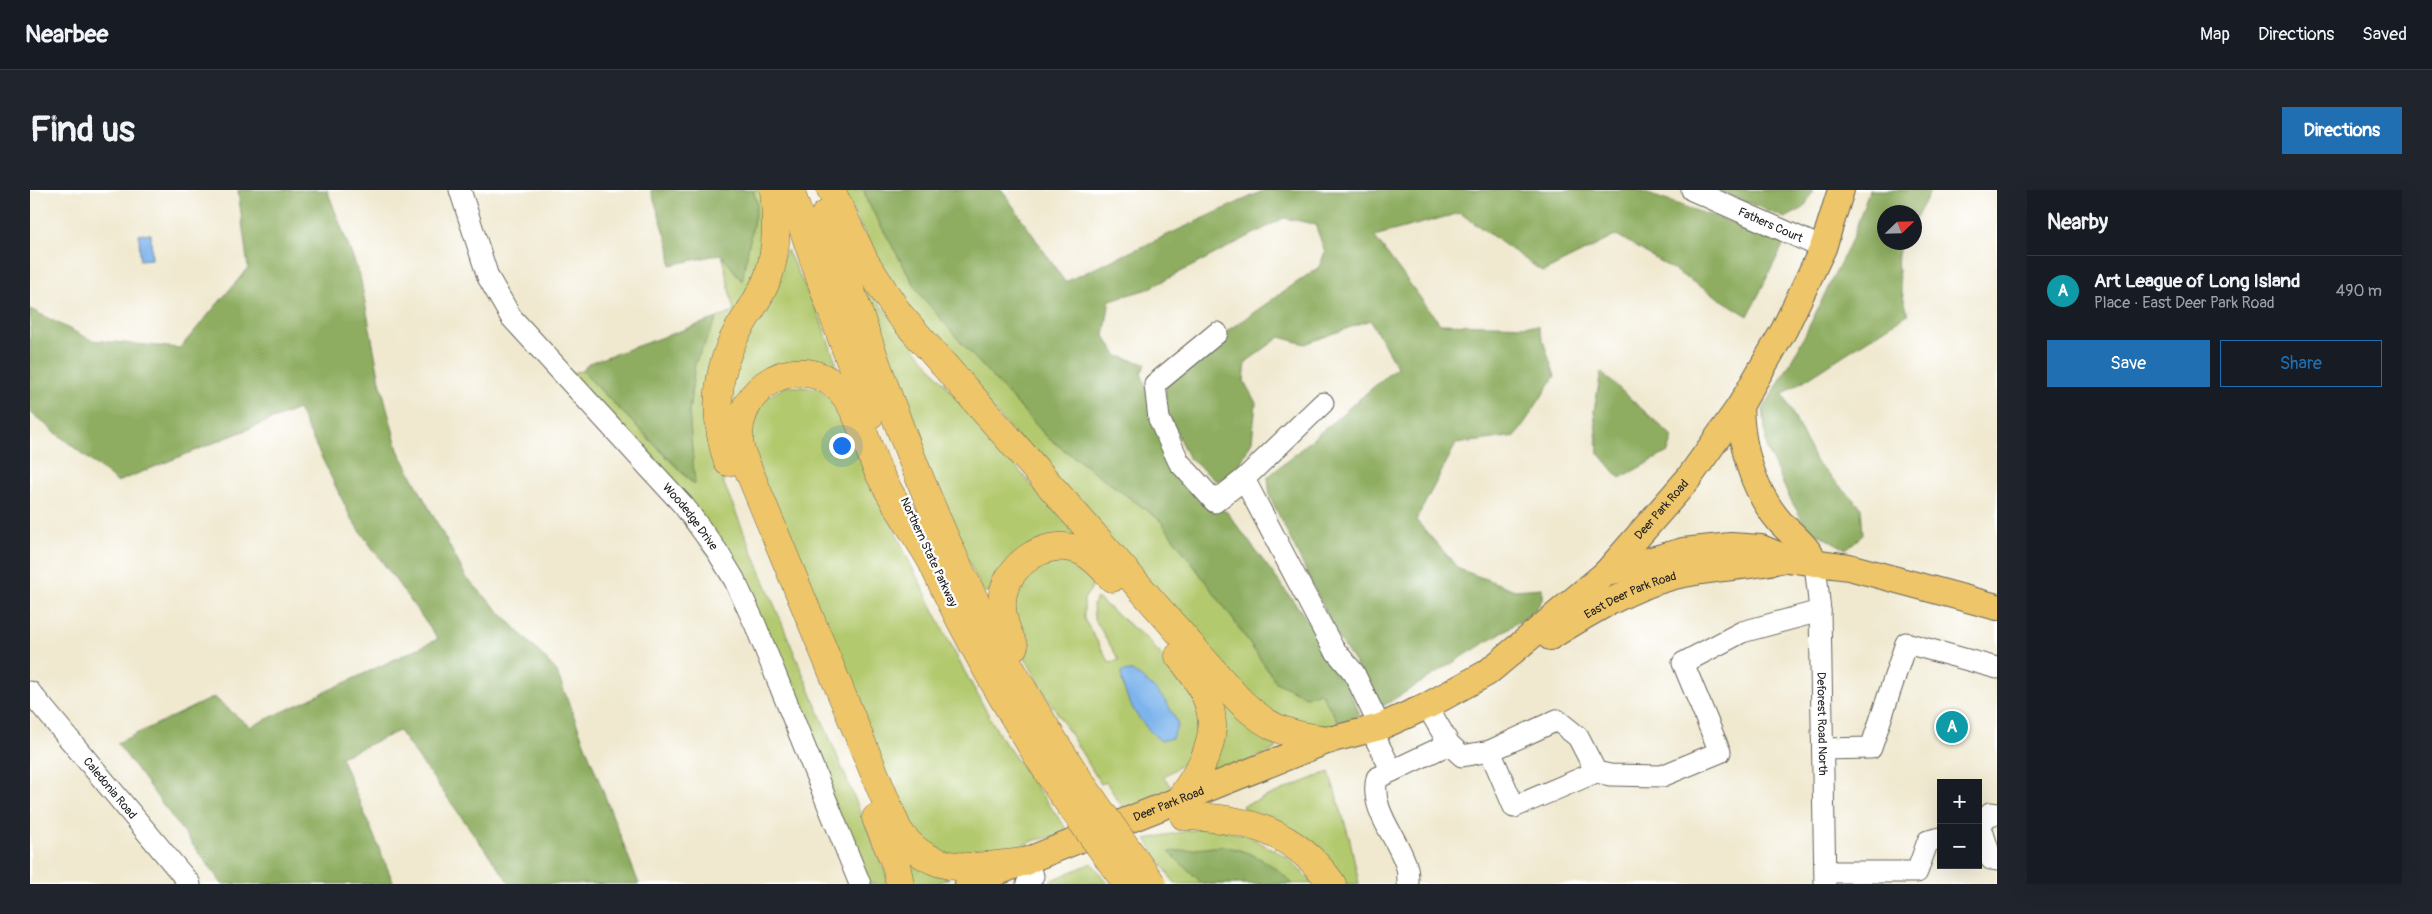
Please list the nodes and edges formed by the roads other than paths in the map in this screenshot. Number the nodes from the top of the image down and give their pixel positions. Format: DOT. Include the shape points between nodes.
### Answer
graph roads {
  1 [pos="460,190"];
  2 [pos="774,190"];
  3 [pos="790,190"];
  4 [pos="817,190"];
  5 [pos="830,190"];
  6 [pos="1692,190"];
  7 [pos="1842,190"];
  8 [pos="1823,248"];
  9 [pos="1784,330"];
  10 [pos="1217,333"];
  11 [pos="1323,403"];
  12 [pos="1740,406"];
  13 [pos="1244,479"];
  14 [pos="1754,479"];
  15 [pos="1788,558"];
  16 [pos="931,560"];
  17 [pos="1815,563"];
  18 [pos="1606,573"];
  19 [pos="1997,607"];
  20 [pos="1820,611"];
  21 [pos="1997,668"];
  22 [pos="1487,673"];
  23 [pos="30,692"];
  24 [pos="1426,706"];
  25 [pos="1375,729"];
  26 [pos="1329,740"];
  27 [pos="1449,744"];
  28 [pos="1057,747"];
  29 [pos="1823,749"];
  30 [pos="1490,751"];
  31 [pos="1392,771"];
  32 [pos="1596,772"];
  33 [pos="1070,787"];
  34 [pos="1181,808"];
  35 [pos="1985,823"];
  36 [pos="1937,839"];
  37 [pos="1997,860"];
  38 [pos="1024,877"];
  39 [pos="1825,878"];
  40 [pos="190,884"];
  41 [pos="860,884"];
  42 [pos="900,884"];
  43 [pos="968,884"];
  44 [pos="1127,884"];
  45 [pos="1152,884"];
  46 [pos="1332,884"];
  47 [pos="1408,884"];
  1 -- 41 [label="street, Woodedge Drive" via="488,277 511,317 669,489 706,535 734,579"];
  2 -- 42 [label="highway" via="776,228 772,264 758,300 733,341 722,376 718,402 722,441 736,482 896,865"];
  3 -- 16 [label="highway, Northern State Parkway" via="845,348"];
  4 -- 28 [label="highway, Northern State Parkway" via="889,396 938,522 992,633"];
  5 -- 26 [label="highway" via="865,262 899,314 1238,698 1276,730"];
  6 -- 8 [label="street, Fathers Court"];
  7 -- 8 [label="main road, Deer Park Road"];
  8 -- 9 [label="main road, Deer Park Road"];
  9 -- 12 [label="main road, Deer Park Road"];
  9 -- 14 [label="main road" via="1759,405 1754,434"];
  10 -- 13 [label="street" via="1155,384 1159,419 1178,462 1215,502"];
  11 -- 13 [label="street"];
  12 -- 14 [label="main road" via="1746,452"];
  12 -- 18 [label="main road, Deer Park Road" via="1688,479"];
  13 -- 25 [label="street" via="1333,648 1354,673"];
  14 -- 17 [label="main road" via="1767,505 1809,550"];
  15 -- 17 [label="main road, East Deer Park Road"];
  15 -- 18 [label="main road, East Deer Park Road" via="1761,548 1731,546 1683,551"];
  15 -- 22 [label="main road, East Deer Park Road" via="1760,565 1701,571 1645,585 1593,610"];
  16 -- 33 [label="highway, Northern State Parkway" via="999,691"];
  16 -- 38 [label="highway" via="879,472 842,391 826,380 798,374 773,379 754,394 739,421 741,452 898,830 914,849 934,862"];
  17 -- 19 [label="main road, East Deer Park Road" via="1848,567"];
  17 -- 20 [label="street, Deforest Road North"];
  18 -- 22 [label="main road, Deer Park Road"];
  20 -- 29 [label="street, Deforest Road North"];
  20 -- 32 [label="street" via="1742,632 1683,664 1720,752 1662,776"];
  21 -- 29 [label="street" via="1906,643 1871,748"];
  22 -- 24 [label="main road, Deer Park Road"];
  23 -- 40 [label="street, Caledonia Road"];
  24 -- 25 [label="main road, Deer Park Road"];
  24 -- 27 [label="street"];
  25 -- 26 [label="main road, Deer Park Road"];
  25 -- 31 [label="street"];
  25 -- 34 [label="main road, Deer Park Road" via="1335,755"];
  26 -- 34 [label="main road, Deer Park Road"];
  27 -- 30 [label="street" via="1462,756"];
  27 -- 31 [label="street"];
  28 -- 33 [label="highway, Northern State Parkway"];
  28 -- 34 [label="highway" via="1007,631 1002,600 1008,581 1028,557 1048,549 1067,547 1088,556 1107,573 1194,673 1207,698 1212,722 1208,749"];
  29 -- 39 [label="street, Deforest Road North"];
  30 -- 32 [label="street" via="1557,720 1578,737"];
  30 -- 32 [label="street" via="1514,808"];
  31 -- 47 [label="street" via="1377,778 1374,787 1379,808 1408,869"];
  33 -- 44 [label="highway, Northern State Parkway, bridge"];
  33 -- 45 [label="highway, Northern State Parkway, bridge"];
  34 -- 38 [label="main road, Deer Park Road"];
  34 -- 46 [label="highway" via="1262,828 1306,855"];
  35 -- 37 [label="street" via="1991,859"];
  36 -- 39 [label="street" via="1928,841 1917,872"];
  38 -- 43 [label="main road, Deer Park Road"];
}
